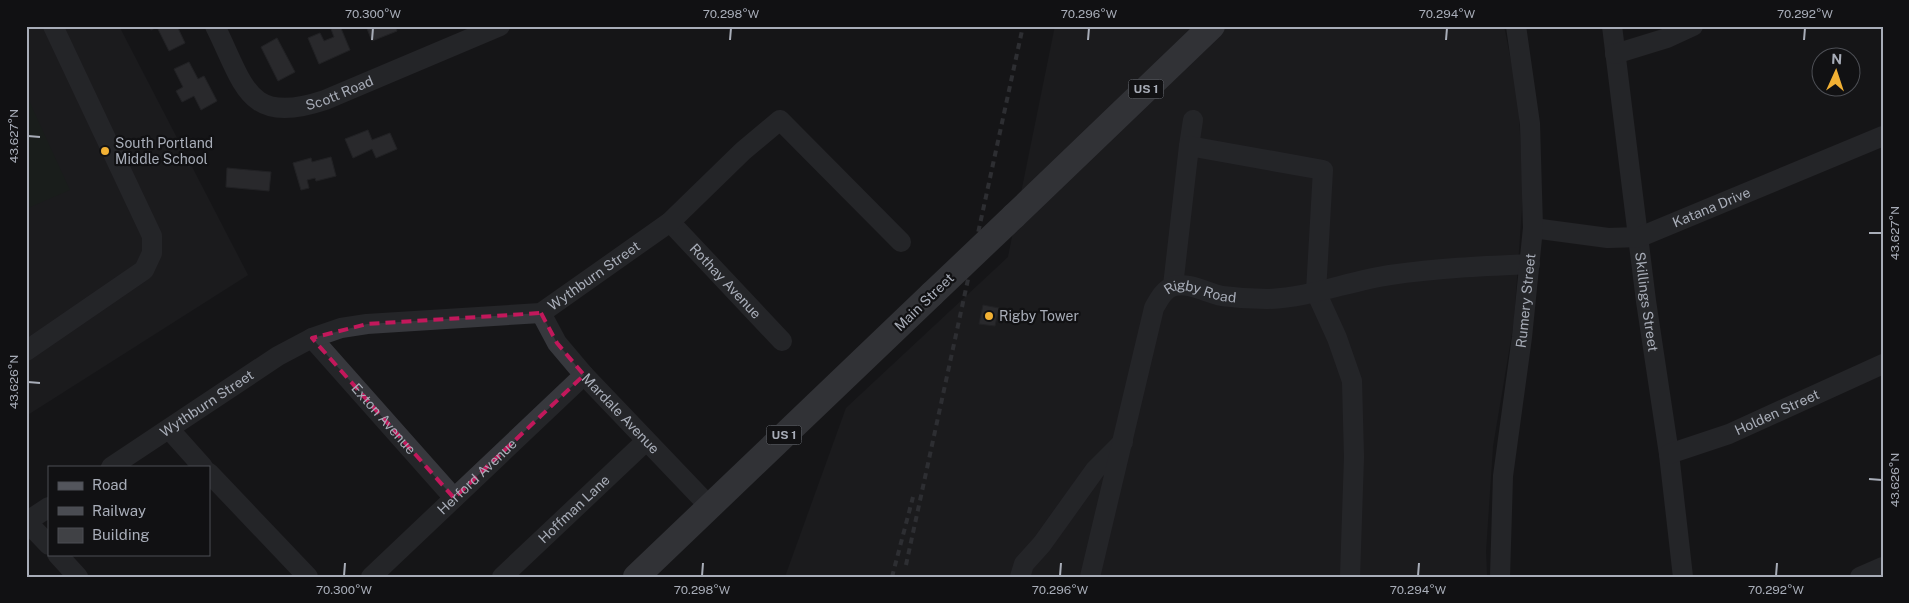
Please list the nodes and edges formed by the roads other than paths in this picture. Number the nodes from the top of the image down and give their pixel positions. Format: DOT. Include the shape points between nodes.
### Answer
graph roads {
  1 [pos="53,26"];
  2 [pos="215,26"];
  3 [pos="500,26"];
  4 [pos="1212,26"];
  5 [pos="1516,26"];
  6 [pos="1612,26"];
  7 [pos="1693,26"];
  8 [pos="1616,54"];
  9 [pos="1193,120"];
  10 [pos="1883,136"];
  11 [pos="1189,146"];
  12 [pos="670,222"];
  13 [pos="1533,228"];
  14 [pos="1640,237"];
  15 [pos="901,242"];
  16 [pos="1530,264"];
  17 [pos="1173,286"];
  18 [pos="1316,292"];
  19 [pos="541,312"];
  20 [pos="312,338"];
  21 [pos="782,341"];
  22 [pos="26,351"];
  23 [pos="1883,364"];
  24 [pos="584,375"];
  25 [pos="169,429"];
  26 [pos="646,440"];
  27 [pos="1123,442"];
  28 [pos="1669,454"];
  29 [pos="113,466"];
  30 [pos="202,466"];
  31 [pos="210,474"];
  32 [pos="454,498"];
  33 [pos="710,507"];
  34 [pos="48,508"];
  35 [pos="26,522"];
  36 [pos="48,544"];
  37 [pos="59,556"];
  38 [pos="1883,567"];
  39 [pos="78,577"];
  40 [pos="308,577"];
  41 [pos="371,577"];
  42 [pos="502,577"];
  43 [pos="636,577"];
  44 [pos="1020,577"];
  45 [pos="1090,577"];
  46 [pos="1350,577"];
  47 [pos="1500,577"];
  48 [pos="1683,577"];
  49 [pos="1860,577"];
  1 -- 22 [label="street" via="152,236 152,254 144,270"];
  2 -- 3 [label="street, Scott Road" via="249,94 274,109 300,108 325,100"];
  4 -- 33 [label="main road, Main Street / US 1, bridge"];
  5 -- 13 [label="street, Rumery Street" via="1530,124"];
  6 -- 8 [label="street, Skillings Street"];
  7 -- 8 [label="street"];
  8 -- 14 [label="street, Skillings Street"];
  9 -- 11 [label="street"];
  10 -- 14 [label="street, Katana Drive"];
  11 -- 17 [label="street"];
  11 -- 18 [label="street" via="1323,170"];
  12 -- 15 [label="street, Wythburn Street" via="780,120"];
  12 -- 19 [label="street, Wythburn Street"];
  12 -- 21 [label="street, Rothay Avenue"];
  13 -- 14 [label="street, Katana Drive" via="1608,238"];
  13 -- 16 [label="street, Rumery Street"];
  14 -- 28 [label="street, Skillings Street"];
  16 -- 18 [label="street, Rigby Road" via="1398,274"];
  16 -- 47 [label="street, Rumery Street" via="1503,476"];
  17 -- 18 [label="street, Rigby Road" via="1185,285 1246,299 1272,299"];
  17 -- 27 [label="street, Rigby Road" via="1162,294 1154,308"];
  18 -- 46 [label="street" via="1352,381 1354,457"];
  19 -- 20 [label="street, Wythburn Street" via="368,324"];
  19 -- 24 [label="street, Mardale Avenue" via="557,343"];
  20 -- 25 [label="street, Wythburn Street" via="249,375"];
  20 -- 32 [label="street, Exton Avenue"];
  23 -- 28 [label="street, Holden Street" via="1728,434"];
  24 -- 26 [label="street, Mardale Avenue"];
  24 -- 32 [label="street, Herford Avenue"];
  25 -- 29 [label="street, Wythburn Street"];
  25 -- 30 [label="street"];
  26 -- 33 [label="street, Mardale Avenue"];
  26 -- 42 [label="street, Hoffman Lane"];
  27 -- 44 [label="street" via="1094,470 1024,564"];
  27 -- 45 [label="street, Rigby Road"];
  28 -- 48 [label="street, Skillings Street"];
  31 -- 40 [label="street"];
  32 -- 41 [label="street, Herford Avenue"];
  33 -- 43 [label="main road, Main Street / US 1"];
  34 -- 35 [label="street"];
  35 -- 36 [label="street"];
  37 -- 39 [label="street"];
  38 -- 49 [label="street"];
}
